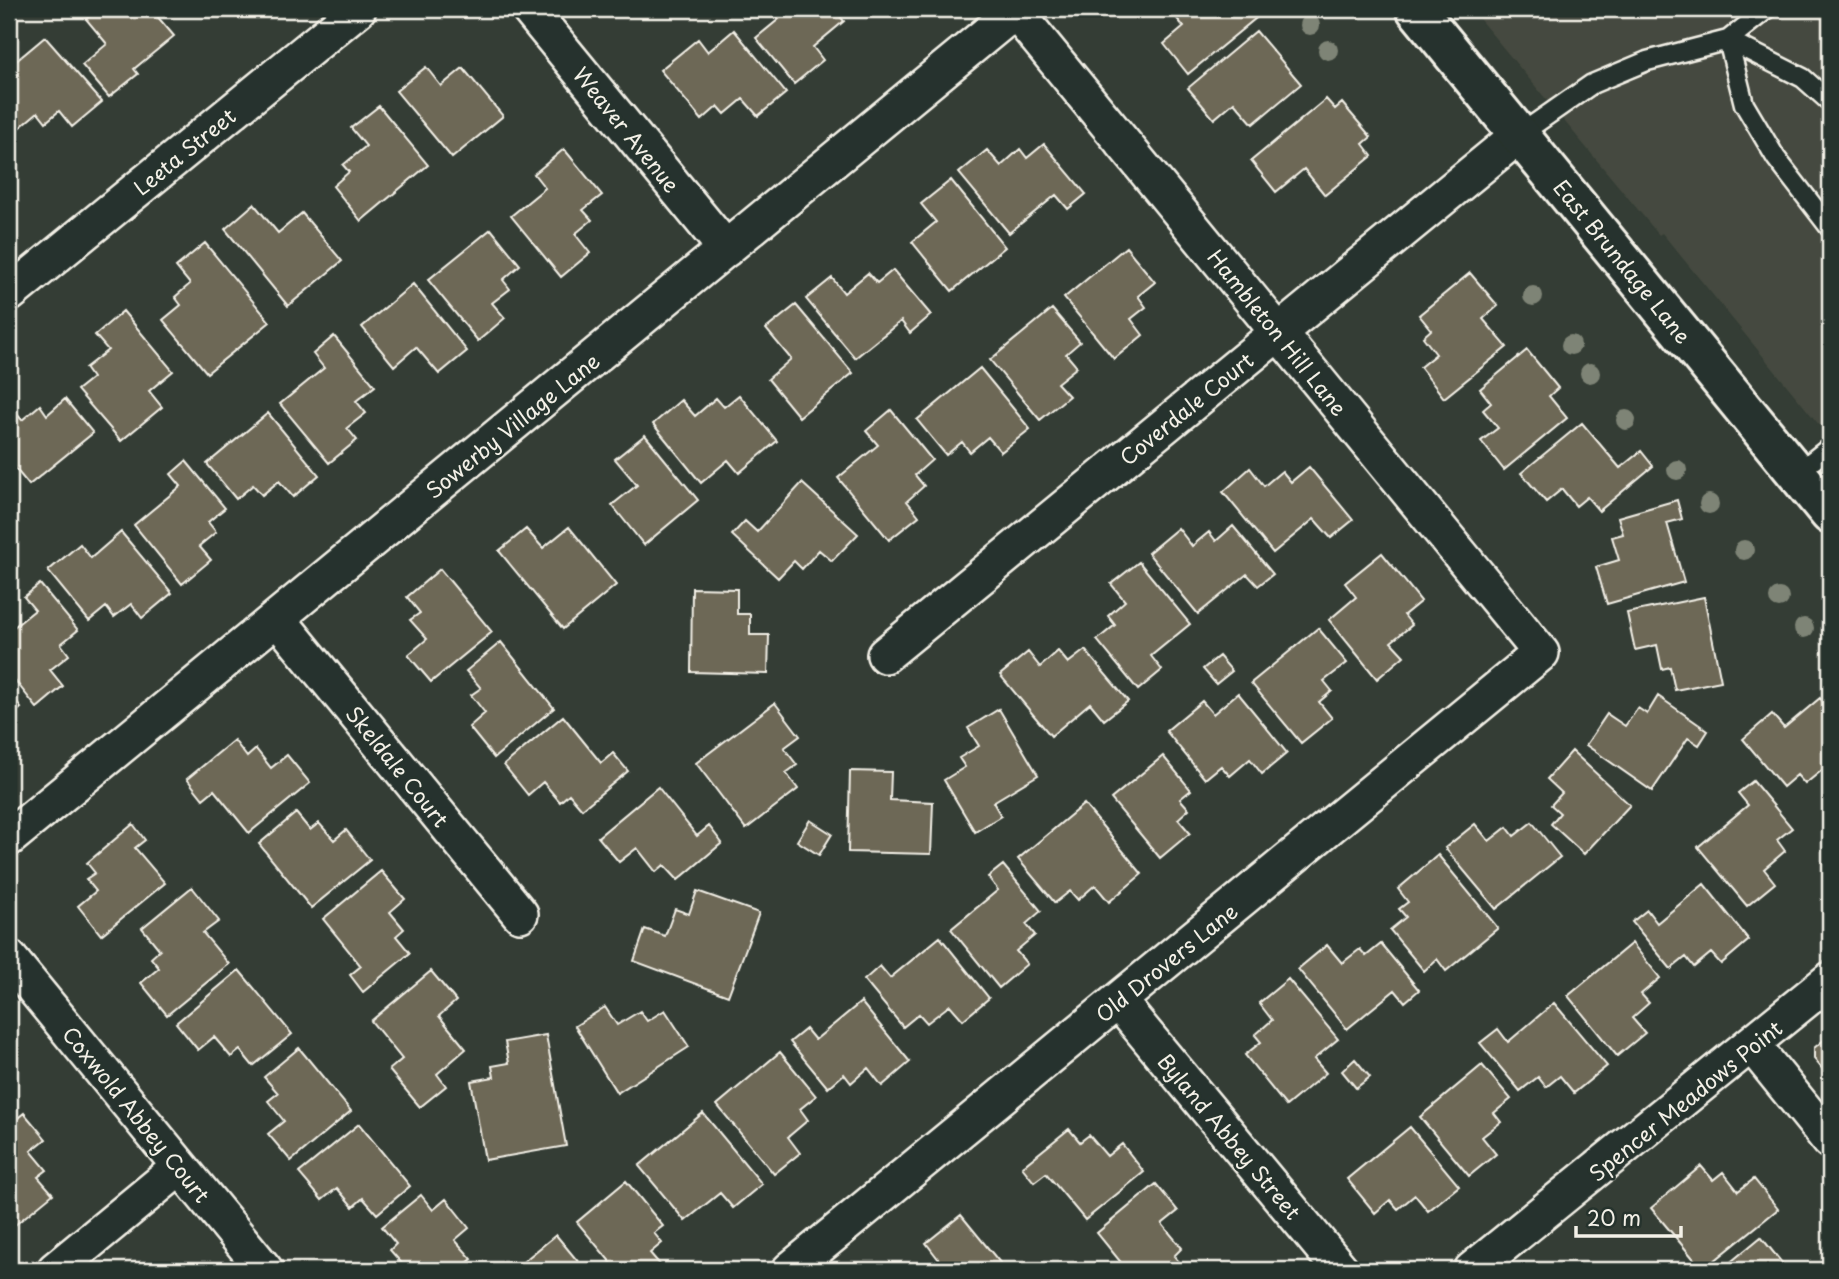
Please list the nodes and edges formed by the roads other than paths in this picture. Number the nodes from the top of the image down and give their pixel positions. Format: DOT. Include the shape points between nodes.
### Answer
graph roads {
  1 [pos="358,9"];
  2 [pos="529,9"];
  3 [pos="1416,9"];
  4 [pos="1767,9"];
  5 [pos="1015,11"];
  6 [pos="1728,40"];
  7 [pos="1830,102"];
  8 [pos="1519,135"];
  9 [pos="1830,228"];
  10 [pos="726,249"];
  11 [pos="9,294"];
  12 [pos="1278,332"];
  13 [pos="1830,447"];
  14 [pos="1797,473"];
  15 [pos="1830,514"];
  16 [pos="277,618"];
  17 [pos="1541,653"];
  18 [pos="886,655"];
  19 [pos="9,838"];
  20 [pos="520,914"];
  21 [pos="9,958"];
  22 [pos="1830,980"];
  23 [pos="1118,1001"];
  24 [pos="1753,1046"];
  25 [pos="1830,1141"];
  26 [pos="180,1167"];
  27 [pos="797,1268"];
  28 [pos="55,1270"];
  29 [pos="265,1270"];
  30 [pos="1341,1270"];
  31 [pos="1472,1270"];
  1 -- 11 [label="street, Leeta Street"];
  2 -- 10 [label="street, Weaver Avenue"];
  3 -- 8 [label="main road, East Brundage Lane"];
  4 -- 6 [label="lane"];
  5 -- 10 [label="street, Sowerby Village Lane"];
  5 -- 12 [label="street, Hambleton Hill Lane"];
  6 -- 7 [label="lane" via="1803,78"];
  6 -- 8 [label="lane" via="1647,61 1592,84"];
  6 -- 9 [label="lane" via="1744,104 1776,158"];
  8 -- 12 [label="street, Coverdale Court"];
  8 -- 14 [label="main road, East Brundage Lane"];
  10 -- 16 [label="street, Sowerby Village Lane"];
  12 -- 17 [label="street, Hambleton Hill Lane"];
  12 -- 18 [label="street, Coverdale Court"];
  13 -- 14 [label="lane"];
  14 -- 15 [label="main road, East Brundage Lane"];
  16 -- 19 [label="street, Sowerby Village Lane"];
  16 -- 20 [label="street, Skeldale Court"];
  17 -- 23 [label="street, Old Drovers Lane"];
  21 -- 26 [label="street, Coxwold Abbey Court"];
  22 -- 24 [label="street, Spencer Meadows Point"];
  23 -- 27 [label="street, Old Drovers Lane"];
  23 -- 30 [label="street, Byland Abbey Street"];
  24 -- 25 [label="street"];
  24 -- 31 [label="street, Spencer Meadows Point"];
  26 -- 28 [label="street"];
  26 -- 29 [label="street, Coxwold Abbey Court"];
}
